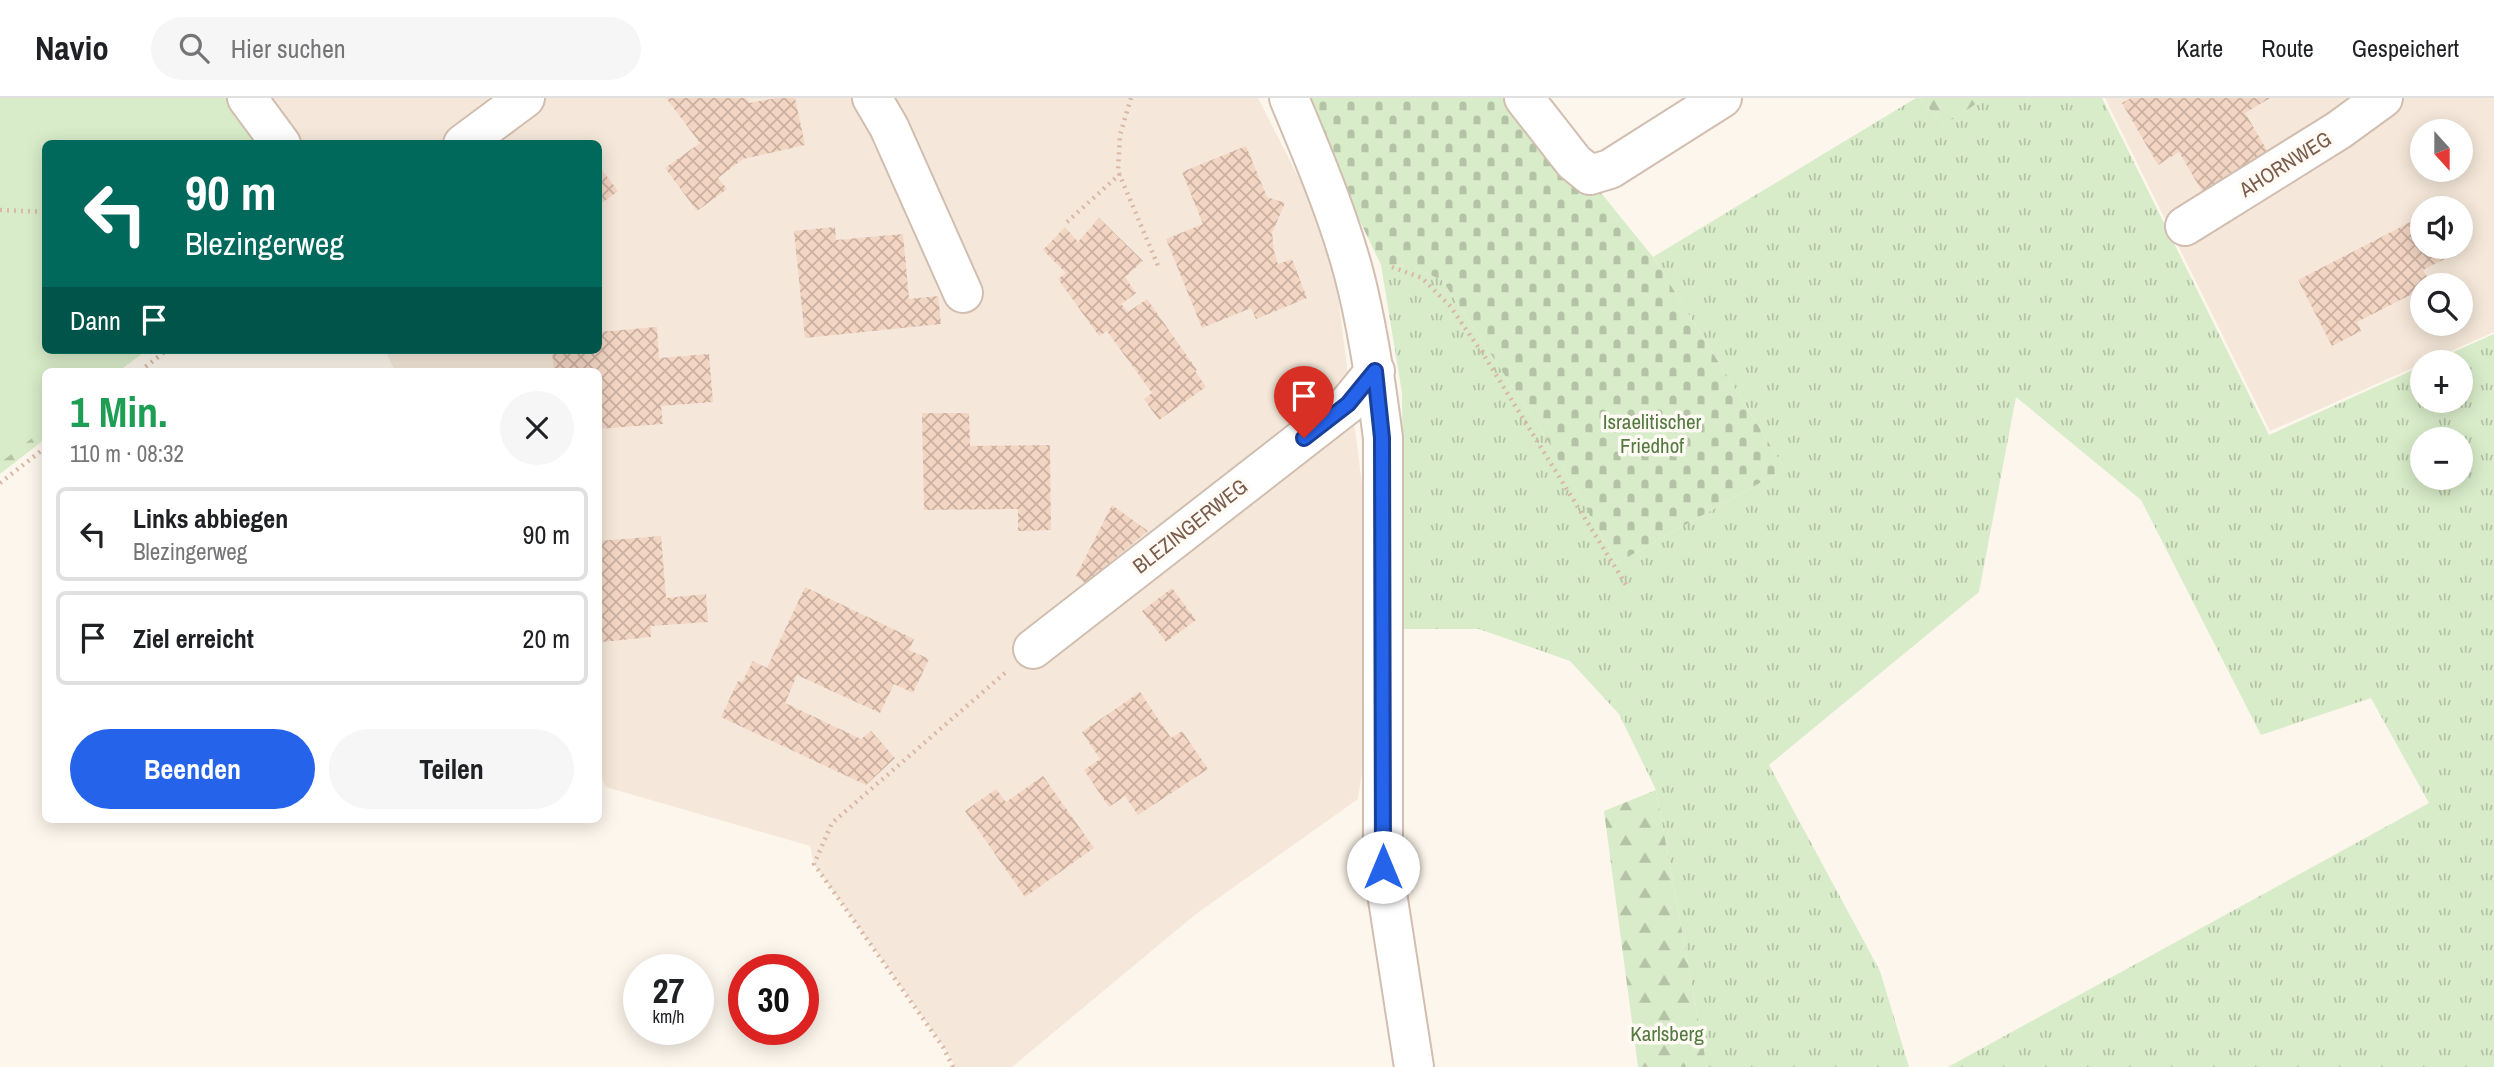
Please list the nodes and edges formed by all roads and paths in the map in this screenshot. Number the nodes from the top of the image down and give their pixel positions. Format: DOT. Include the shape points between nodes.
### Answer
graph roads {
  1 [pos="247,98"];
  2 [pos="525,98"];
  3 [pos="872,98"];
  4 [pos="1131,98"];
  5 [pos="1289,98"];
  6 [pos="1524,98"];
  7 [pos="1722,98"];
  8 [pos="2383,98"];
  9 [pos="278,140"];
  10 [pos="468,140"];
  11 [pos="1120,174"];
  12 [pos="0,210"];
  13 [pos="42,212"];
  14 [pos="1067,222"];
  15 [pos="2185,226"];
  16 [pos="1159,268"];
  17 [pos="1353,273"];
  18 [pos="963,293"];
  19 [pos="162,354"];
  20 [pos="144,368"];
  21 [pos="1375,371"];
  22 [pos="42,450"];
  23 [pos="0,483"];
  24 [pos="1628,588"];
  25 [pos="1033,649"];
  26 [pos="953,1067"];
  27 [pos="1414,1067"];
  1 -- 9 [label="street"];
  2 -- 10 [label="street"];
  3 -- 18 [label="street"];
  4 -- 11 [label="path" via="1120,135"];
  5 -- 17 [label="street"];
  6 -- 7 [label="street" via="1574,162 1590,175 1610,169"];
  8 -- 15 [label="street, AHORNWEG"];
  11 -- 14 [label="path"];
  11 -- 16 [label="path"];
  12 -- 13 [label="path"];
  17 -- 21 [label="street"];
  17 -- 24 [label="path" via="1386,265 1422,278 1450,306"];
  19 -- 20 [label="path"];
  21 -- 25 [label="street, BLEZINGERWEG" via="1348,404"];
  21 -- 27 [label="street" via="1382,438 1383,867"];
  22 -- 23 [label="path"];
  25 -- 26 [label="path" via="832,823 814,864"];
}
